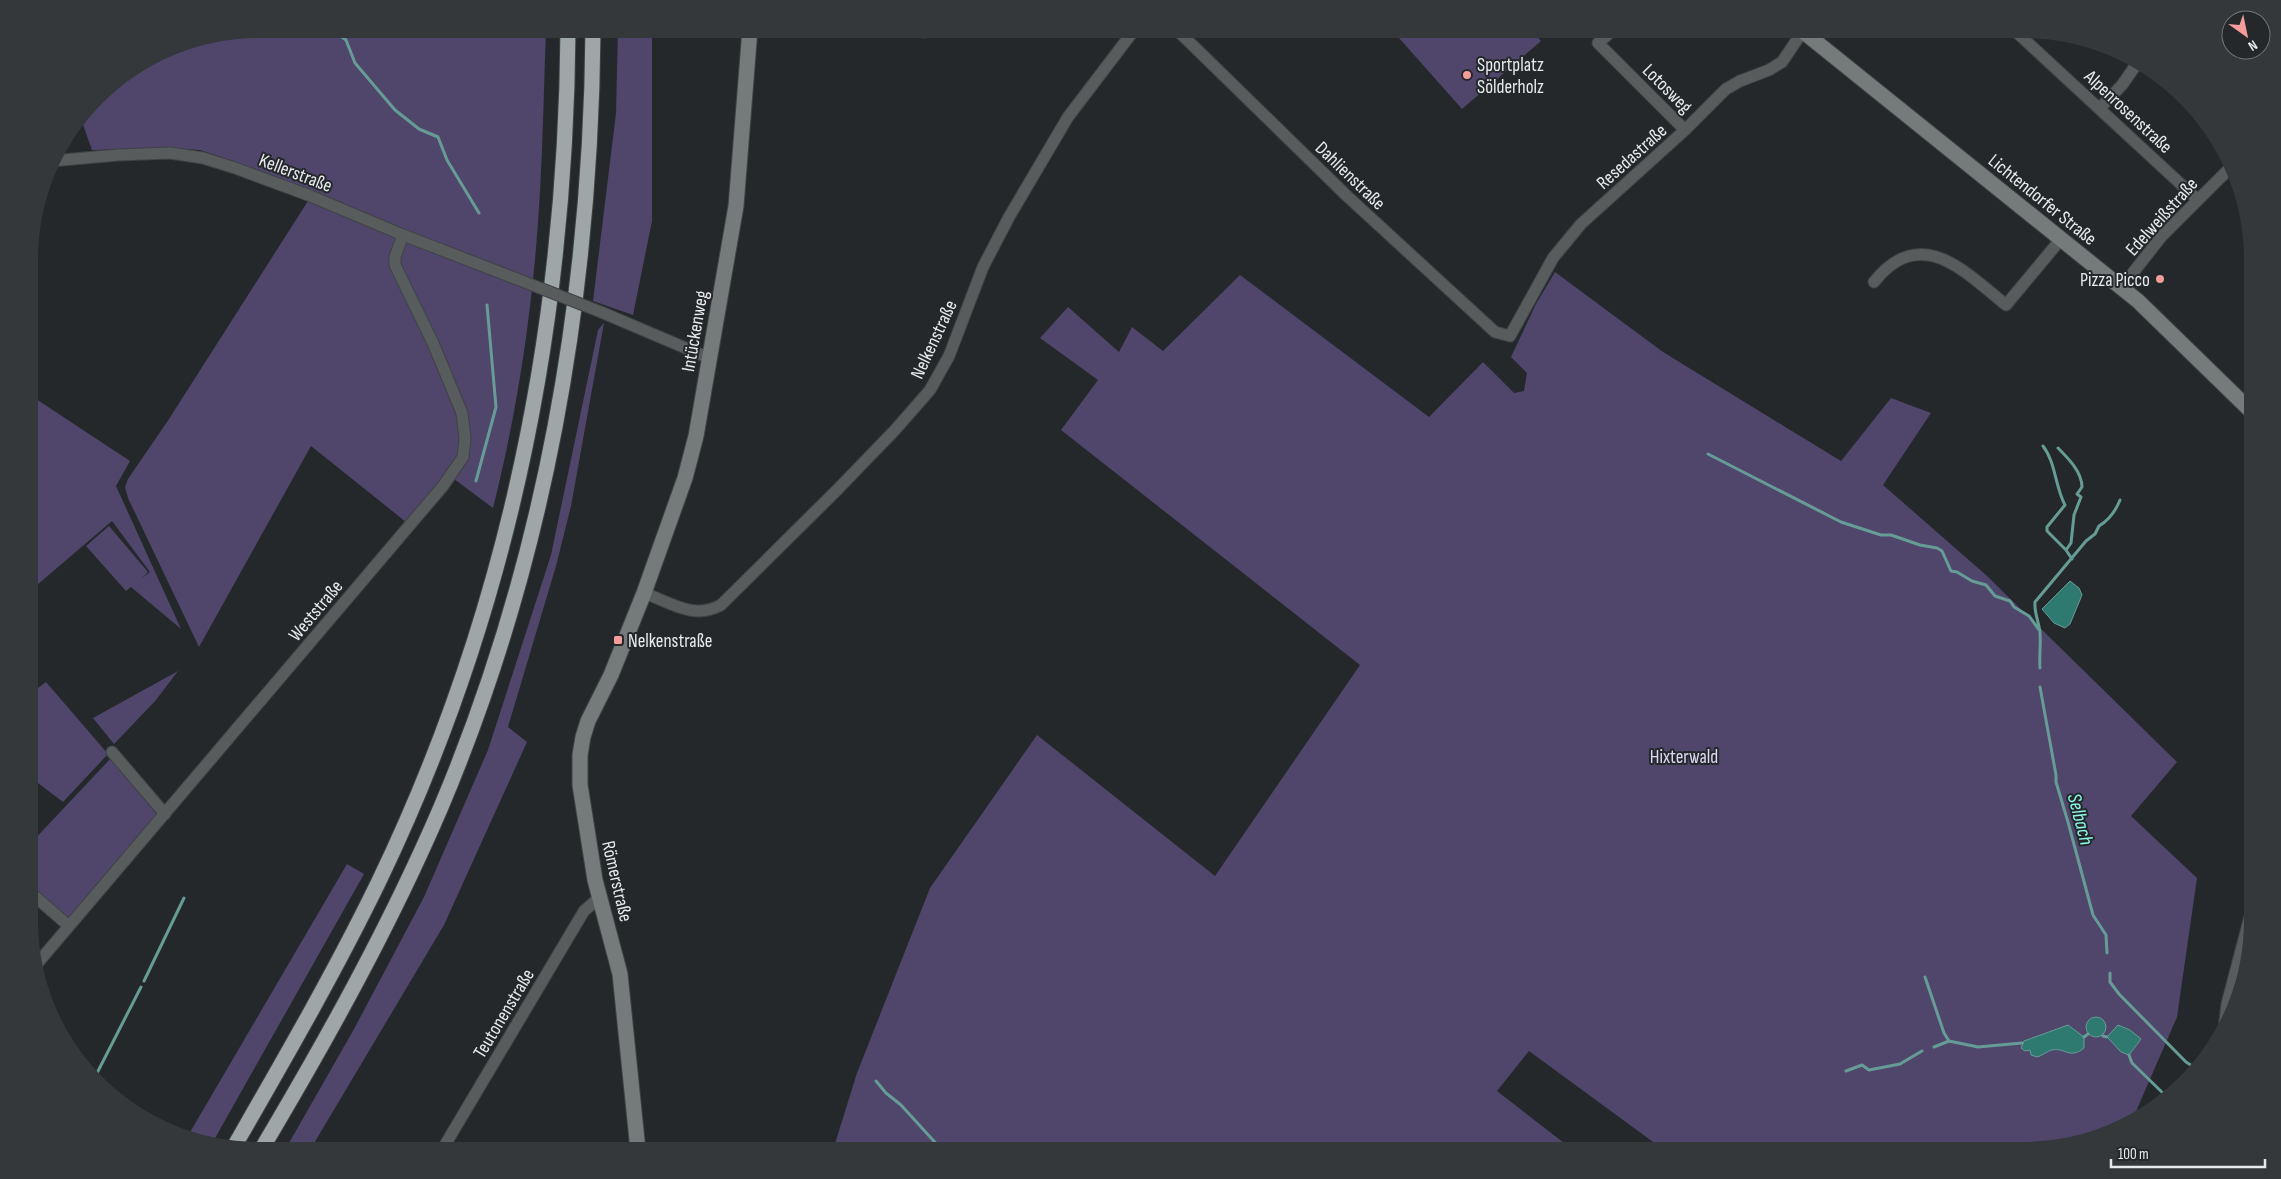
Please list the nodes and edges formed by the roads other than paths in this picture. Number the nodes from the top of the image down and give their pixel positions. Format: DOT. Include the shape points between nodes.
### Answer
graph roads {
  1 [pos="568,38"];
  2 [pos="593,38"];
  3 [pos="749,38"];
  4 [pos="1128,38"];
  5 [pos="1185,38"];
  6 [pos="1604,38"];
  7 [pos="1797,38"];
  8 [pos="1812,38"];
  9 [pos="2023,38"];
  10 [pos="2134,68"];
  11 [pos="2100,108"];
  12 [pos="1685,130"];
  13 [pos="60,160"];
  14 [pos="2226,172"];
  15 [pos="2198,200"];
  16 [pos="403,235"];
  17 [pos="2061,239"];
  18 [pos="1874,282"];
  19 [pos="2121,288"];
  20 [pos="1510,336"];
  21 [pos="710,358"];
  22 [pos="2244,404"];
  23 [pos="644,594"];
  24 [pos="629,629"];
  25 [pos="112,752"];
  26 [pos="165,814"];
  27 [pos="599,898"];
  28 [pos="38,899"];
  29 [pos="68,926"];
  30 [pos="2242,946"];
  31 [pos="41,959"];
  32 [pos="2227,1005"];
  33 [pos="237,1141"];
  34 [pos="266,1142"];
  35 [pos="447,1142"];
  36 [pos="637,1142"];
  1 -- 33 [label="highway" via="557,242 548,315 516,492 472,650 431,762 380,879 312,1010"];
  2 -- 34 [label="highway" via="582,243 568,356 552,448 524,566 474,722 437,815 367,963"];
  3 -- 21 [label="street, Intückenweg" via="736,206"];
  4 -- 23 [label="street, Nelkenstraße" via="1068,117 1009,217 983,267 948,356 930,390 895,430 721,605 701,613"];
  5 -- 20 [label="street, Dahlienstraße" via="1347,196 1495,332"];
  6 -- 12 [label="street, Lotosweg" via="1598,43"];
  7 -- 12 [label="street, Resedastraße" via="1782,62 1726,89"];
  8 -- 17 [label="street, Lichtendorfer Straße"];
  9 -- 11 [label="street, Alpenrosenstraße"];
  10 -- 11 [label="street"];
  11 -- 15 [label="street, Alpenrosenstraße"];
  12 -- 20 [label="street, Resedastraße" via="1577,228 1540,278"];
  13 -- 16 [label="street, Kellerstraße" via="170,153 203,158 308,195"];
  14 -- 15 [label="street, Edelweißstraße"];
  15 -- 19 [label="street, Edelweißstraße" via="2161,237"];
  16 -- 21 [label="street, Kellerstraße, bridge"];
  16 -- 26 [label="street, Weststraße" via="395,264 462,413 463,457 443,486"];
  17 -- 18 [label="street" via="2006,305 1950,261 1931,255 1894,262"];
  17 -- 19 [label="street, Lichtendorfer Straße"];
  19 -- 22 [label="street, Lichtendorfer Straße"];
  21 -- 23 [label="street, Intückenweg" via="685,478"];
  23 -- 24 [label="street, Intückenweg"];
  24 -- 27 [label="street, Römerstraße" via="582,737 579,769"];
  25 -- 26 [label="street"];
  26 -- 29 [label="street, Weststraße"];
  27 -- 35 [label="street, Teutonenstraße" via="584,912"];
  27 -- 36 [label="street, Römerstraße" via="620,974"];
  28 -- 29 [label="street"];
  29 -- 31 [label="street, Weststraße"];
  30 -- 32 [label="street"];
}
